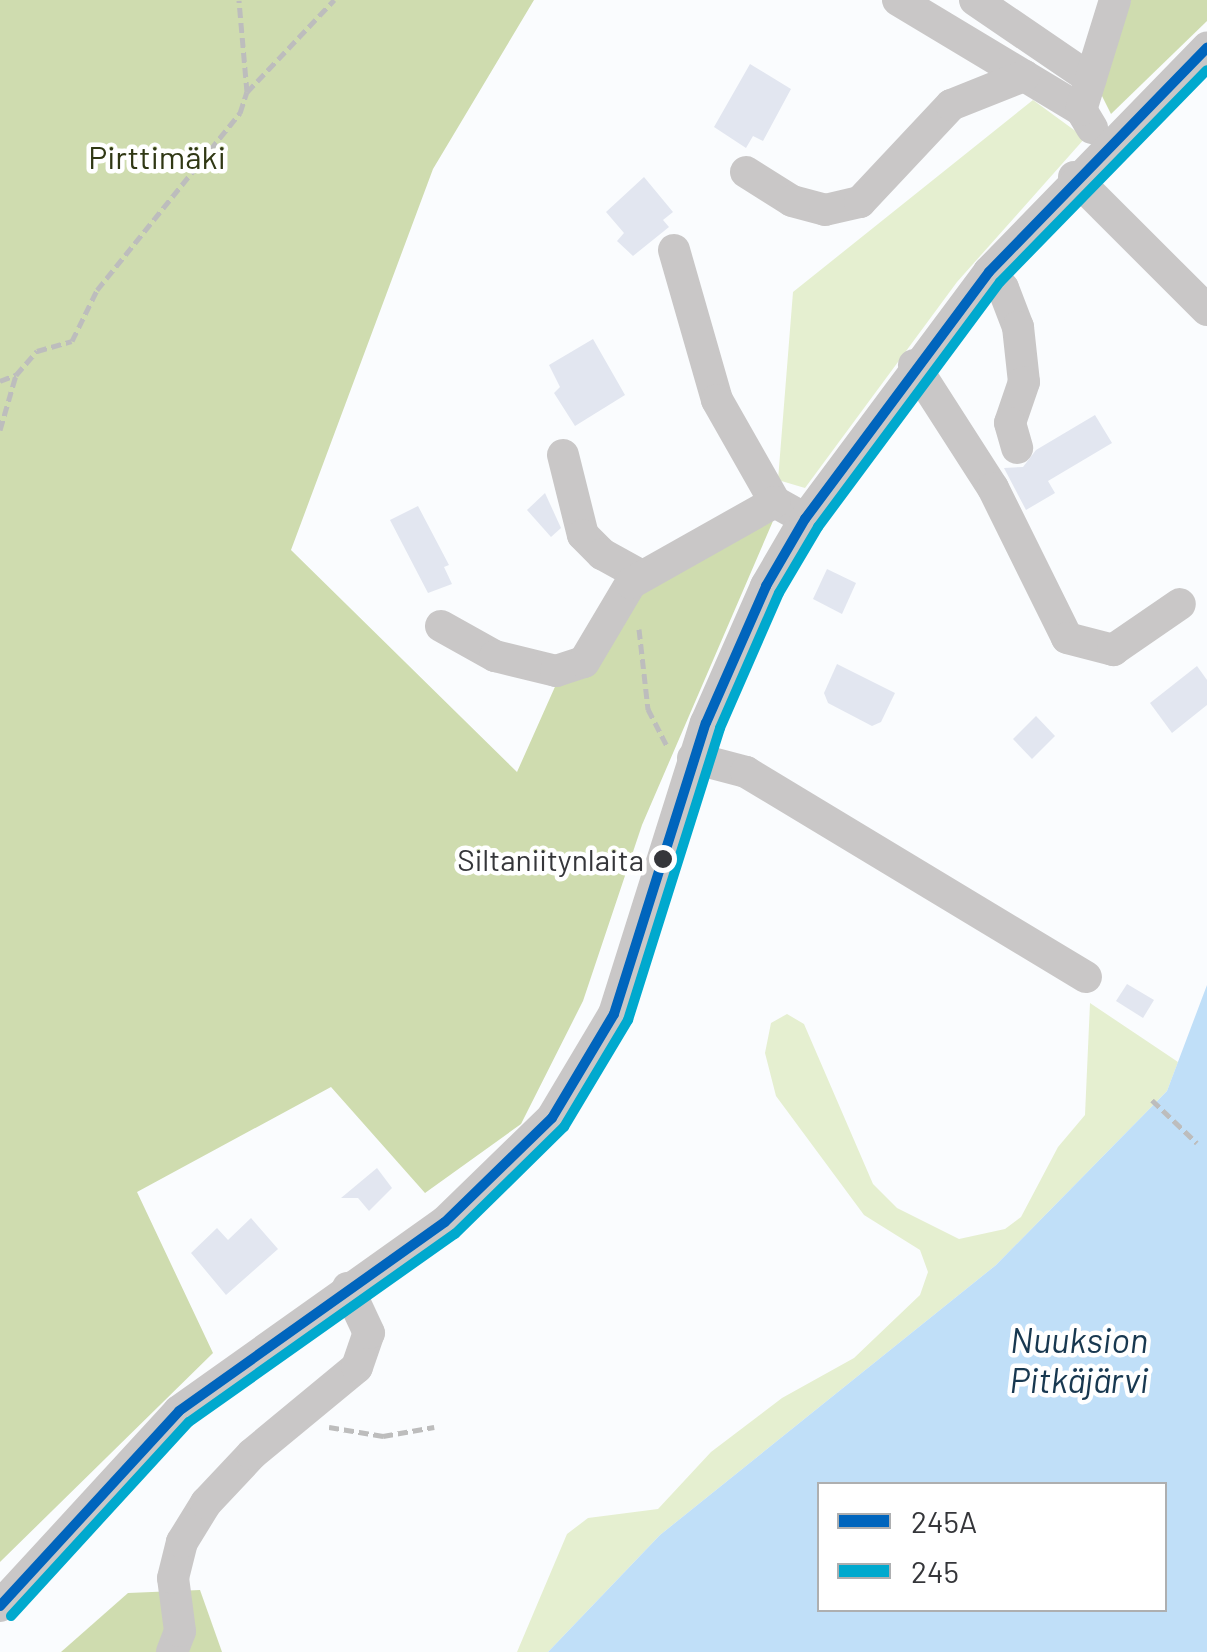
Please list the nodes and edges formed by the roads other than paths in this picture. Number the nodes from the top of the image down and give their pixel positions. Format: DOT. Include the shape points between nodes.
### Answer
graph roads {
  1 [pos="898,0"];
  2 [pos="976,0"];
  3 [pos="1115,0"];
  4 [pos="1207,48"];
  5 [pos="1024,76"];
  6 [pos="1086,94"];
  7 [pos="1104,148"];
  8 [pos="746,172"];
  9 [pos="1074,177"];
  10 [pos="674,250"];
  11 [pos="988,272"];
  12 [pos="1207,310"];
  13 [pos="914,365"];
  14 [pos="1017,448"];
  15 [pos="563,455"];
  16 [pos="775,502"];
  17 [pos="806,519"];
  18 [pos="636,579"];
  19 [pos="1180,604"];
  20 [pos="441,626"];
  21 [pos="693,758"];
  22 [pos="1086,977"];
  23 [pos="348,1288"];
  24 [pos="0,1606"];
  25 [pos="172,1652"];
  1 -- 5 [label="street"];
  2 -- 6 [label="street"];
  3 -- 6 [label="street"];
  4 -- 7 [label="street"];
  5 -- 6 [label="street"];
  5 -- 8 [label="street" via="951,105 860,202 825,210 792,201"];
  6 -- 7 [label="street"];
  7 -- 9 [label="street"];
  9 -- 11 [label="street"];
  9 -- 12 [label="street"];
  10 -- 16 [label="street" via="717,400"];
  11 -- 13 [label="street"];
  11 -- 14 [label="street" via="1003,288 1018,327 1024,382 1010,423"];
  13 -- 17 [label="street"];
  13 -- 19 [label="street" via="992,488 1068,638 1113,650"];
  15 -- 18 [label="street" via="583,535"];
  16 -- 17 [label="street"];
  16 -- 18 [label="street"];
  17 -- 21 [label="street" via="766,586"];
  18 -- 20 [label="street" via="584,662 556,671 495,656"];
  21 -- 22 [label="street" via="746,772"];
  21 -- 23 [label="street" via="632,968 562,1103 482,1191"];
  23 -- 24 [label="street" via="179,1411"];
  23 -- 25 [label="street" via="369,1333 366,1348 339,1386 252,1454 206,1502 182,1542 174,1578 180,1631"];
}
